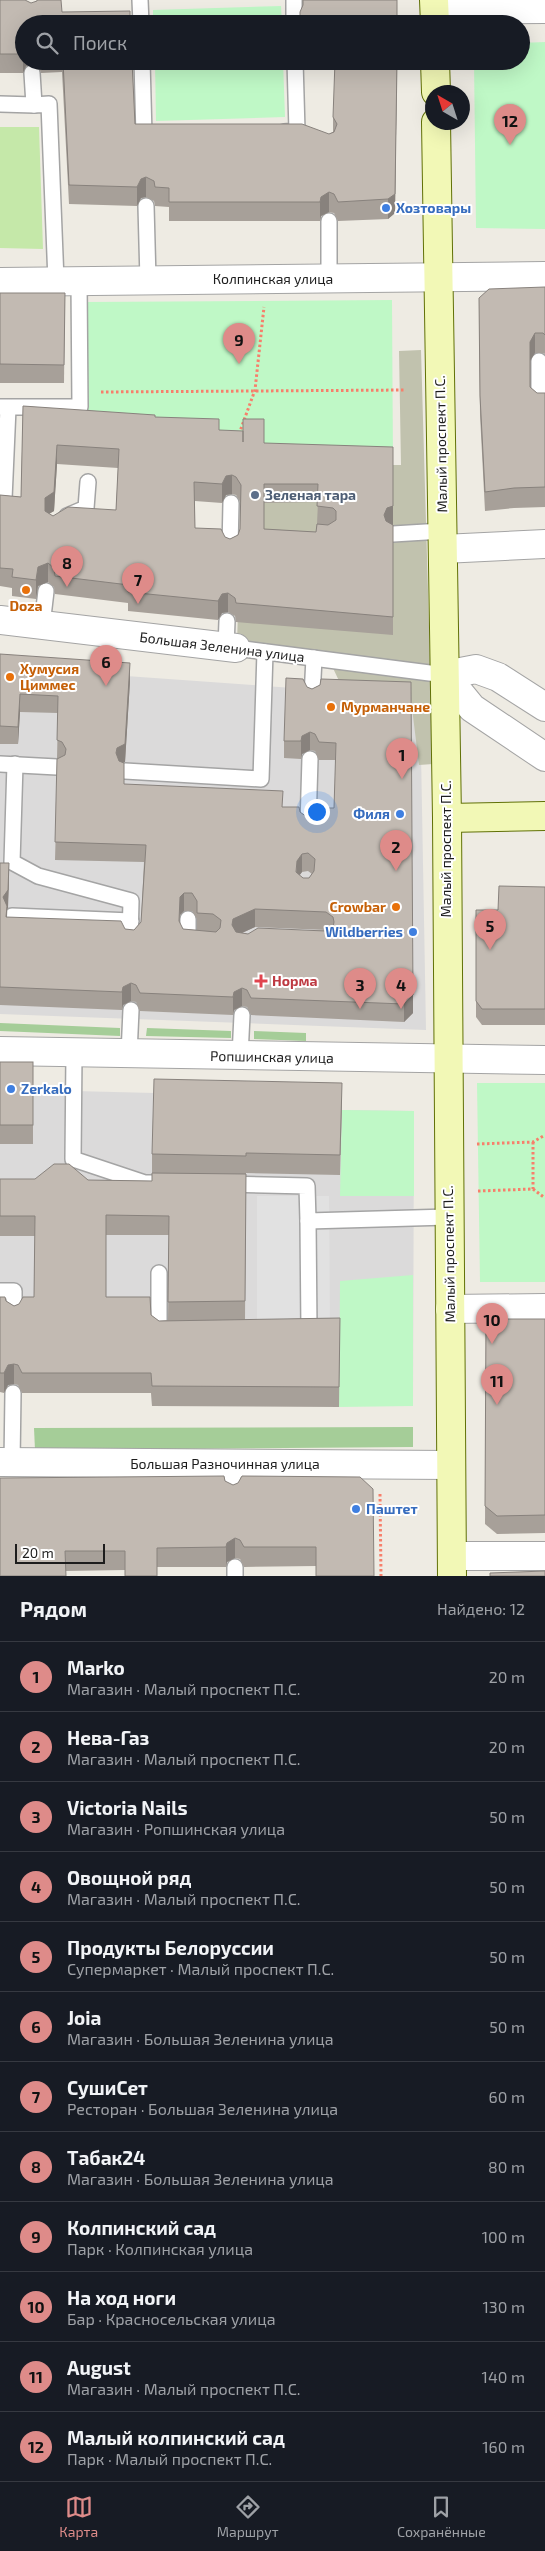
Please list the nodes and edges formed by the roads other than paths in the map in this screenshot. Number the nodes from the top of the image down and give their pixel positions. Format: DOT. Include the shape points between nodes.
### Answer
graph roads {
  1 [pos="140,0"];
  2 [pos="294,0"];
  3 [pos="545,9"];
  4 [pos="435,11"];
  5 [pos="141,15"];
  6 [pos="294,15"];
  7 [pos="142,70"];
  8 [pos="295,70"];
  9 [pos="435,70"];
  10 [pos="32,73"];
  11 [pos="436,85"];
  12 [pos="0,104"];
  13 [pos="34,104"];
  14 [pos="436,130"];
  15 [pos="297,131"];
  16 [pos="269,132"];
  17 [pos="163,135"];
  18 [pos="313,138"];
  19 [pos="146,206"];
  20 [pos="328,221"];
  21 [pos="545,276"];
  22 [pos="439,278"];
  23 [pos="329,279"];
  24 [pos="148,280"];
  25 [pos="67,281"];
  26 [pos="0,282"];
  27 [pos="539,361"];
  28 [pos="545,404"];
  29 [pos="4,408"];
  30 [pos="88,482"];
  31 [pos="0,499"];
  32 [pos="231,503"];
  33 [pos="54,521"];
  34 [pos="393,534"];
  35 [pos="442,540"];
  36 [pos="545,544"];
  37 [pos="230,548"];
  38 [pos="46,591"];
  39 [pos="0,620"];
  40 [pos="42,624"];
  41 [pos="230,639"];
  42 [pos="265,652"];
  43 [pos="314,658"];
  44 [pos="445,675"];
  45 [pos="312,697"];
  46 [pos="545,707"];
  47 [pos="545,757"];
  48 [pos="310,759"];
  49 [pos="7,764"];
  50 [pos="57,767"];
  51 [pos="124,771"];
  52 [pos="545,816"];
  53 [pos="447,818"];
  54 [pos="308,825"];
  55 [pos="12,916"];
  56 [pos="188,919"];
  57 [pos="131,920"];
  58 [pos="130,940"];
  59 [pos="212,941"];
  60 [pos="131,1010"];
  61 [pos="242,1015"];
  62 [pos="0,1051"];
  63 [pos="74,1053"];
  64 [pos="129,1054"];
  65 [pos="240,1056"];
  66 [pos="448,1060"];
  67 [pos="545,1060"];
  68 [pos="170,1184"];
  69 [pos="210,1184"];
  70 [pos="448,1217"];
  71 [pos="308,1221"];
  72 [pos="160,1273"];
  73 [pos="0,1291"];
  74 [pos="545,1308"];
  75 [pos="450,1309"];
  76 [pos="14,1316"];
  77 [pos="179,1330"];
  78 [pos="289,1330"];
  79 [pos="13,1393"];
  80 [pos="6,1462"];
  81 [pos="232,1464"];
  82 [pos="451,1466"];
  83 [pos="233,1495"];
  84 [pos="545,1556"];
  85 [pos="452,1566"];
  1 -- 5 [label="lane"];
  2 -- 6 [label="lane"];
  3 -- 4 [label="street"];
  7 -- 17 [label="lane" via="144,139"];
  8 -- 15 [label="lane"];
  9 -- 11 [label="street"];
  10 -- 13 [label="lane"];
  12 -- 13 [label="lane"];
  13 -- 25 [label="lane" via="49,104"];
  14 -- 22 [label="street, Малый проспект П.С."];
  15 -- 16 [label="lane"];
  15 -- 18 [label="lane"];
  19 -- 24 [label="lane"];
  20 -- 23 [label="lane"];
  21 -- 22 [label="street, Колпинская улица"];
  22 -- 23 [label="street, Колпинская улица"];
  22 -- 35 [label="street, Малый проспект П.С."];
  23 -- 24 [label="street, Колпинская улица"];
  24 -- 25 [label="street, Колпинская улица"];
  25 -- 26 [label="street, Колпинская улица"];
  25 -- 29 [label="lane" via="80,407"];
  27 -- 28 [label="lane" via="540,403"];
  29 -- 31 [label="lane" via="4,499"];
  30 -- 33 [label="lane" via="86,508"];
  32 -- 37 [label="lane"];
  34 -- 35 [label="lane"];
  35 -- 36 [label="street"];
  35 -- 44 [label="street, Малый проспект П.С."];
  38 -- 40 [label="lane"];
  39 -- 40 [label="street, Большая Зеленина улица"];
  40 -- 41 [label="street, Большая Зеленина улица"];
  41 -- 42 [label="lane, Большая Зеленина улица"];
  42 -- 43 [label="lane, Большая Зеленина улица"];
  42 -- 51 [label="lane" via="261,779"];
  43 -- 44 [label="lane, Большая Зеленина улица"];
  43 -- 45 [label="lane"];
  44 -- 46 [label="street" via="476,669 498,677"];
  44 -- 47 [label="street" via="472,708"];
  44 -- 53 [label="street, Малый проспект П.С."];
  48 -- 54 [label="lane"];
  49 -- 50 [label="lane"];
  49 -- 57 [label="lane" via="12,862 38,876 131,901"];
  52 -- 53 [label="street"];
  53 -- 66 [label="street, Малый проспект П.С."];
  55 -- 57 [label="lane"];
  56 -- 59 [label="lane" via="188,939"];
  57 -- 58 [label="lane"];
  60 -- 64 [label="lane"];
  61 -- 65 [label="lane"];
  62 -- 63 [label="street, Ропшинская улица"];
  63 -- 64 [label="street, Ропшинская улица"];
  63 -- 68 [label="lane" via="73,1159 146,1183"];
  64 -- 65 [label="street, Ропшинская улица"];
  65 -- 66 [label="street, Ропшинская улица"];
  66 -- 67 [label="street, Ропшинская улица"];
  66 -- 70 [label="street, Малый проспект П.С."];
  69 -- 71 [label="lane" via="307,1186"];
  70 -- 71 [label="lane"];
  70 -- 75 [label="street, Малый проспект П.С."];
  71 -- 78 [label="lane" via="309,1330"];
  72 -- 77 [label="lane" via="159,1330"];
  73 -- 76 [label="lane" via="14,1291"];
  74 -- 75 [label="street"];
  75 -- 82 [label="street, Малый проспект П.С."];
  79 -- 80 [label="lane"];
  80 -- 81 [label="street, Большая Разночинная улица"];
  81 -- 82 [label="street, Большая Разночинная улица"];
  81 -- 83 [label="lane"];
  82 -- 85 [label="street, Малый проспект П.С."];
  84 -- 85 [label="street"];
}
